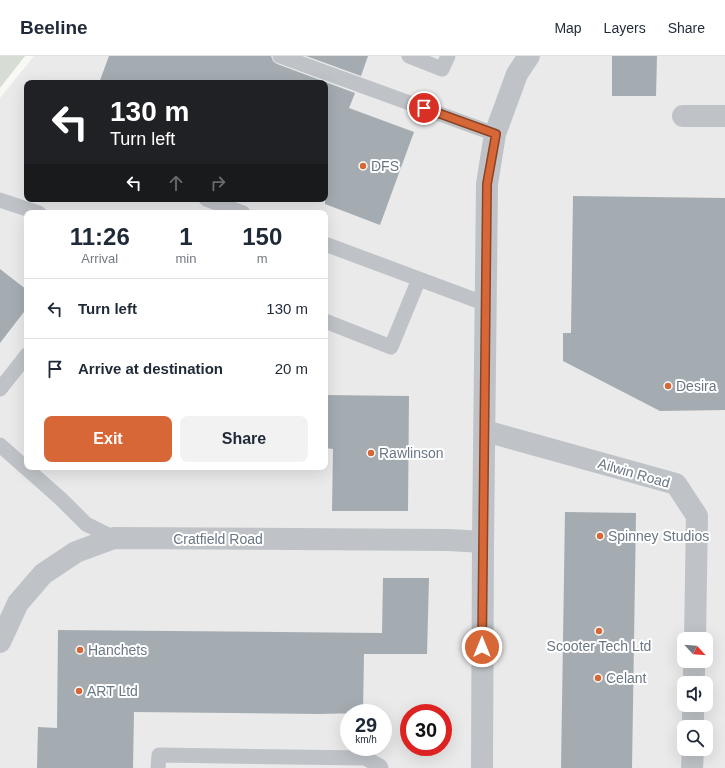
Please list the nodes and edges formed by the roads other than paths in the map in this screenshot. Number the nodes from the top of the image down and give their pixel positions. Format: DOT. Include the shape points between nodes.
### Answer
graph roads {
  1 [pos="280,56"];
  2 [pos="409,56"];
  3 [pos="448,56"];
  4 [pos="529,56"];
  5 [pos="683,116"];
  6 [pos="725,116"];
  7 [pos="496,134"];
  8 [pos="0,200"];
  9 [pos="214,202"];
  10 [pos="30,210"];
  11 [pos="235,210"];
  12 [pos="328,245"];
  13 [pos="419,279"];
  14 [pos="486,304"];
  15 [pos="328,322"];
  16 [pos="24,360"];
  17 [pos="0,389"];
  18 [pos="484,431"];
  19 [pos="0,445"];
  20 [pos="24,466"];
  21 [pos="28,470"];
  22 [pos="114,538"];
  23 [pos="483,542"];
  24 [pos="695,632"];
  25 [pos="0,642"];
  26 [pos="693,756"];
  27 [pos="158,768"];
  28 [pos="381,768"];
  29 [pos="482,768"];
  30 [pos="692,768"];
  1 -- 7 [label="lane"];
  2 -- 3 [label="lane" via="442,69"];
  4 -- 7 [label="street" via="517,74"];
  5 -- 6 [label="street"];
  7 -- 14 [label="street" via="487,184"];
  8 -- 10 [label="lane"];
  9 -- 11 [label="lane"];
  12 -- 13 [label="lane"];
  13 -- 14 [label="lane"];
  13 -- 15 [label="lane" via="391,347"];
  14 -- 18 [label="street"];
  16 -- 17 [label="lane"];
  18 -- 23 [label="street"];
  18 -- 24 [label="street, Ailwin Road" via="676,484 697,516"];
  19 -- 20 [label="lane"];
  21 -- 22 [label="lane" via="86,524"];
  22 -- 23 [label="street, Cratfield Road"];
  22 -- 25 [label="street, Cratfield Road" via="76,552 43,574 18,604"];
  23 -- 29 [label="street"];
  26 -- 30 [label="street"];
  27 -- 28 [label="lane" via="159,755 364,758"];
}
